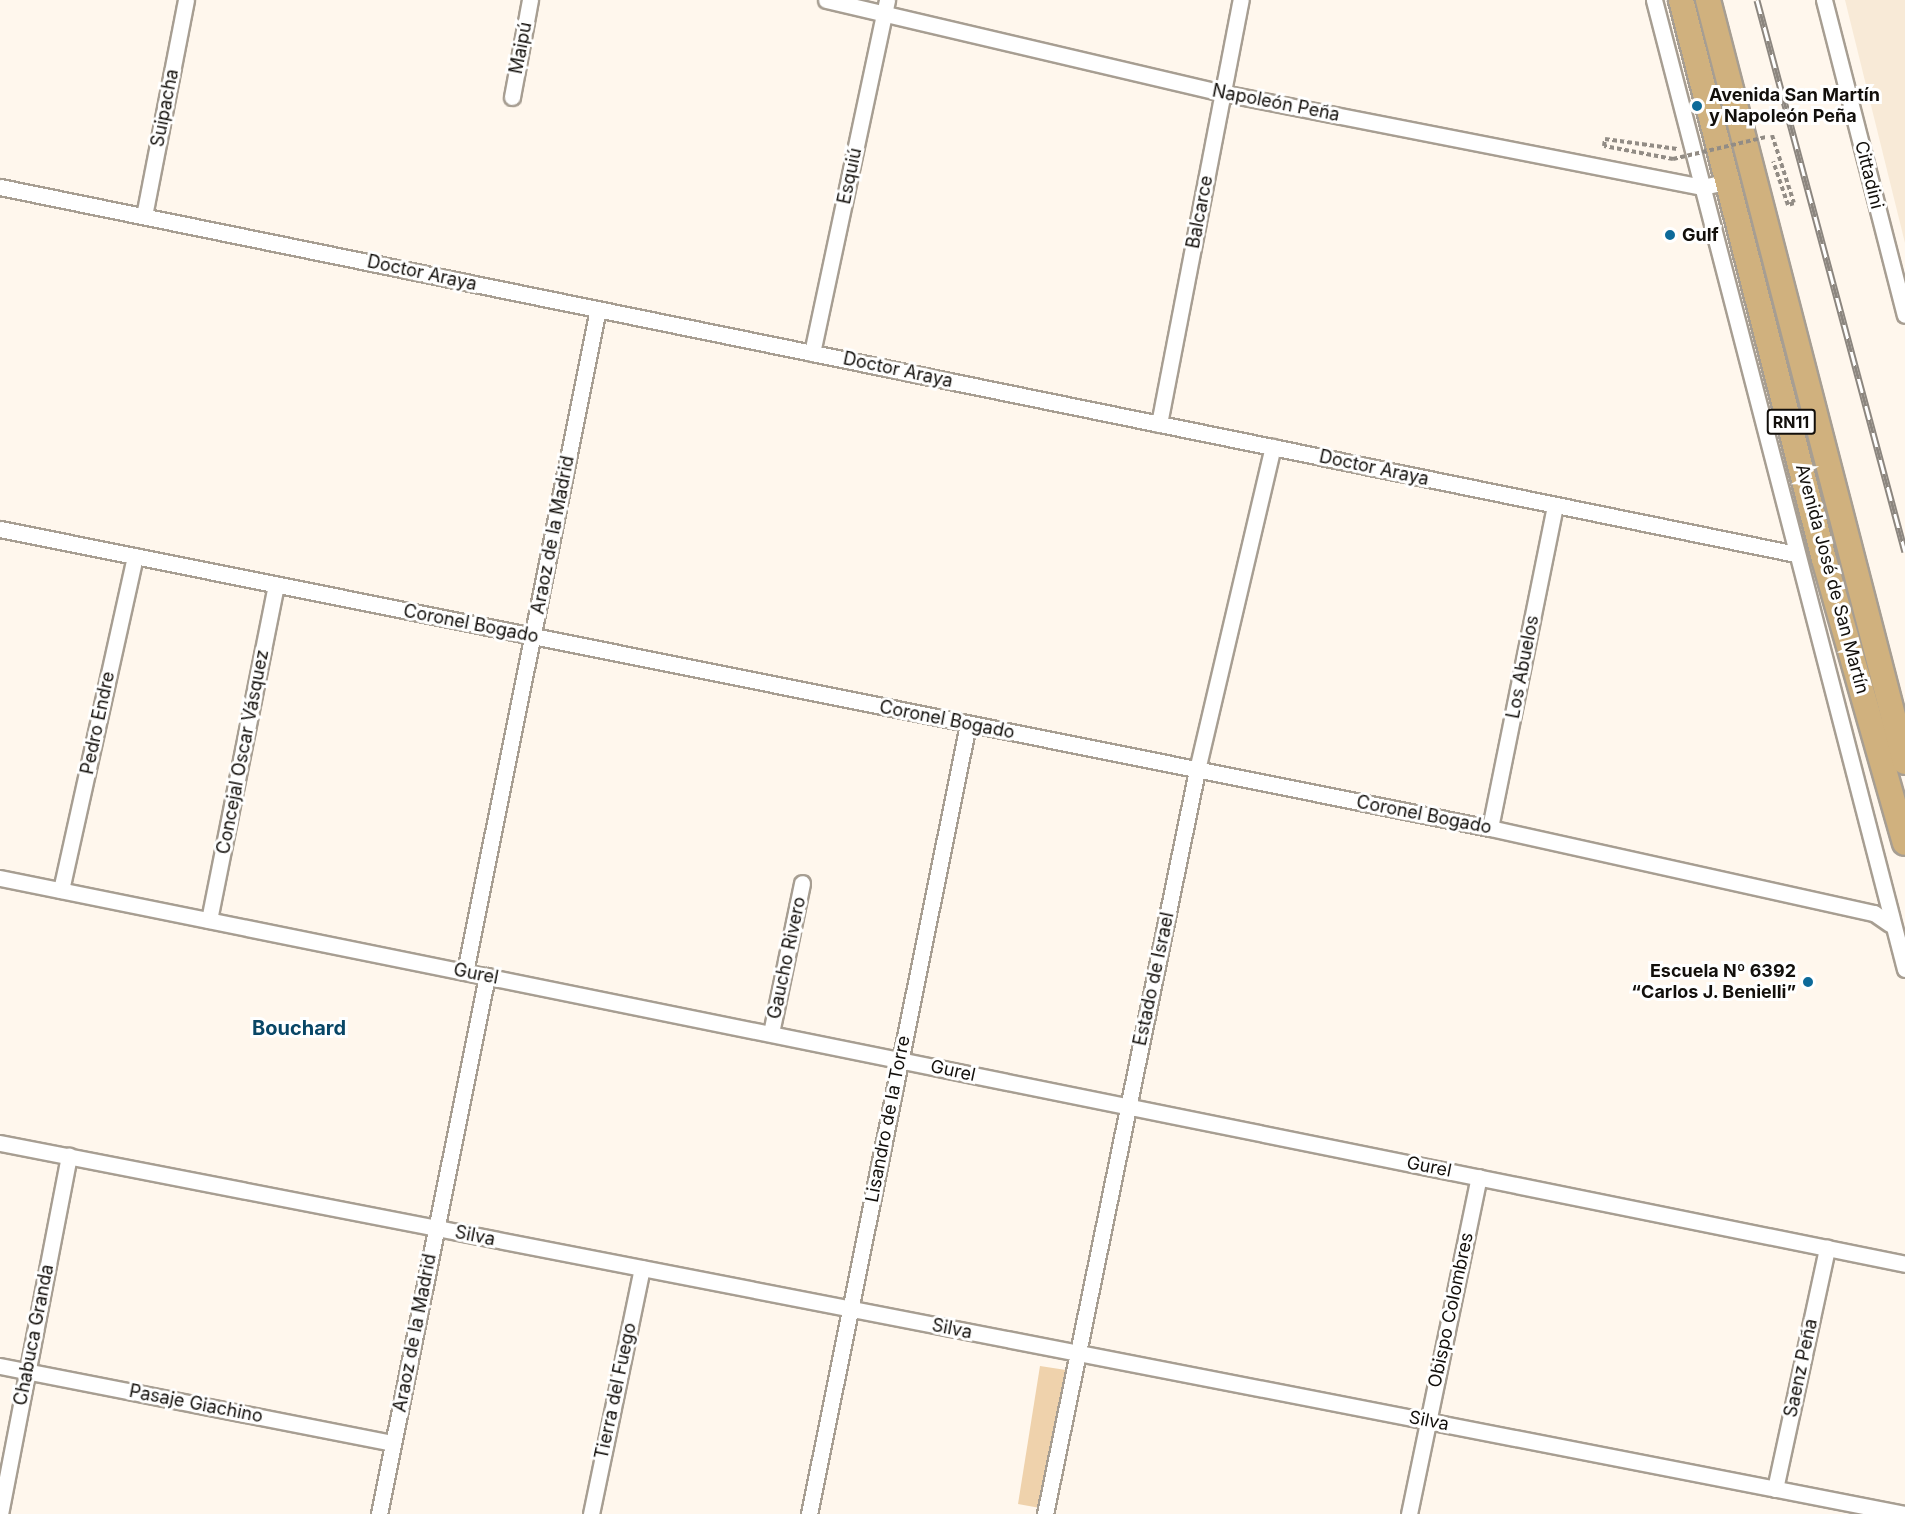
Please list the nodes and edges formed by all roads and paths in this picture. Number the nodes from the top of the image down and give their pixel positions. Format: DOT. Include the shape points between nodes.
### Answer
graph roads {
  1 [pos="186,0"];
  2 [pos="530,0"];
  3 [pos="826,0"];
  4 [pos="1241,0"];
  5 [pos="1654,0"];
  6 [pos="1681,0"];
  7 [pos="1708,0"];
  8 [pos="1824,0"];
  9 [pos="885,7"];
  10 [pos="1223,93"];
  11 [pos="512,97"];
  12 [pos="1772,135"];
  13 [pos="1671,151"];
  14 [pos="1728,181"];
  15 [pos="0,187"];
  16 [pos="1703,187"];
  17 [pos="144,216"];
  18 [pos="598,309"];
  19 [pos="1905,315"];
  20 [pos="812,353"];
  21 [pos="1159,424"];
  22 [pos="1273,447"];
  23 [pos="1555,505"];
  24 [pos="0,529"];
  25 [pos="1796,554"];
  26 [pos="135,556"];
  27 [pos="276,585"];
  28 [pos="532,636"];
  29 [pos="968,724"];
  30 [pos="1905,762"];
  31 [pos="1197,770"];
  32 [pos="1490,828"];
  33 [pos="1905,843"];
  34 [pos="0,878"];
  35 [pos="802,883"];
  36 [pos="61,890"];
  37 [pos="209,920"];
  38 [pos="1890,924"];
  39 [pos="1905,969"];
  40 [pos="465,972"];
  41 [pos="487,976"];
  42 [pos="771,1033"];
  43 [pos="900,1060"];
  44 [pos="1128,1106"];
  45 [pos="0,1143"];
  46 [pos="69,1156"];
  47 [pos="1479,1177"];
  48 [pos="436,1228"];
  49 [pos="1827,1248"];
  50 [pos="1905,1264"];
  51 [pos="642,1268"];
  52 [pos="850,1308"];
  53 [pos="1078,1353"];
  54 [pos="0,1366"];
  55 [pos="27,1371"];
  56 [pos="1428,1421"];
  57 [pos="393,1443"];
  58 [pos="1775,1489"];
  59 [pos="0,1514"];
  60 [pos="379,1514"];
  61 [pos="591,1514"];
  62 [pos="809,1514"];
  63 [pos="1046,1514"];
  64 [pos="1409,1514"];
  65 [pos="1905,1514"];
  1 -- 17 [label="street, Suipacha"];
  2 -- 11 [label="street, Maipú"];
  3 -- 9 [label="street, Napoleón Peña"];
  4 -- 10 [label="street, Balcarce"];
  5 -- 16 [label="street"];
  6 -- 14 [label="main road, Avenida José de San Martín / RN11"];
  7 -- 30 [label="main road, Avenida José de San Martín / RN11"];
  8 -- 19 [label="street, Cittadini"];
  9 -- 10 [label="street, Napoleón Peña"];
  9 -- 20 [label="street, Esquiú"];
  10 -- 16 [label="street, Napoleón Peña"];
  10 -- 21 [label="street, Balcarce"];
  12 -- 13 [label="path, bridge" via="1794,203 1788,205 1766,137 1673,159 1604,146 1605,139"];
  14 -- 16 [label="street, Napoleón Peña"];
  14 -- 33 [label="main road, Avenida José de San Martín / RN11" via="1824,559"];
  15 -- 17 [label="street, Doctor Araya"];
  16 -- 25 [label="street"];
  17 -- 18 [label="street, Doctor Araya"];
  18 -- 20 [label="street, Doctor Araya"];
  18 -- 28 [label="street, Araoz de la Madrid"];
  20 -- 21 [label="street, Doctor Araya"];
  21 -- 22 [label="street, Doctor Araya"];
  22 -- 23 [label="street, Doctor Araya"];
  22 -- 31 [label="street, Estado de Israel"];
  23 -- 25 [label="street, Doctor Araya"];
  23 -- 32 [label="street, Los Abuelos"];
  24 -- 26 [label="street, Coronel Bogado"];
  25 -- 38 [label="street"];
  26 -- 27 [label="street, Coronel Bogado"];
  26 -- 36 [label="street, Pedro Endre"];
  27 -- 28 [label="street, Coronel Bogado"];
  27 -- 37 [label="street, Concejal Oscar Vásquez"];
  28 -- 29 [label="street, Coronel Bogado"];
  28 -- 40 [label="street, Araoz de la Madrid"];
  29 -- 31 [label="street, Coronel Bogado"];
  29 -- 43 [label="street, Lisandro de la Torre"];
  31 -- 32 [label="street, Coronel Bogado"];
  31 -- 44 [label="street, Estado de Israel"];
  32 -- 38 [label="street, Coronel Bogado" via="1874,913"];
  34 -- 36 [label="street, Gurel"];
  35 -- 42 [label="street, Gaucho Rivero"];
  36 -- 37 [label="street, Gurel"];
  37 -- 40 [label="street, Gurel"];
  38 -- 39 [label="street"];
  40 -- 41 [label="street, Gurel"];
  41 -- 42 [label="street, Gurel"];
  41 -- 48 [label="street, Araoz de la Madrid"];
  42 -- 43 [label="street, Gurel"];
  43 -- 44 [label="street, Gurel"];
  43 -- 52 [label="street, Lisandro de la Torre"];
  44 -- 47 [label="street, Gurel"];
  44 -- 53 [label="street, Estado de Israel"];
  45 -- 46 [label="street, Silva"];
  46 -- 48 [label="street, Silva"];
  46 -- 55 [label="street, Chabuca Granda"];
  47 -- 49 [label="street, Gurel"];
  47 -- 56 [label="street, Obispo Colombres"];
  48 -- 51 [label="street, Silva"];
  48 -- 57 [label="street, Araoz de la Madrid"];
  49 -- 50 [label="street, Gurel"];
  49 -- 58 [label="street, Saenz Peña"];
  51 -- 52 [label="street, Silva"];
  51 -- 61 [label="street, Tierra del Fuego"];
  52 -- 53 [label="street, Silva"];
  52 -- 62 [label="street, Lisandro de la Torre"];
  53 -- 56 [label="street, Silva"];
  53 -- 63 [label="street, Estado de Israel"];
  54 -- 55 [label="street, Pasaje Giachino"];
  55 -- 57 [label="street, Pasaje Giachino"];
  55 -- 59 [label="street, Chabuca Granda"];
  56 -- 58 [label="street, Silva"];
  56 -- 64 [label="street, Obispo Colombres"];
  57 -- 60 [label="street, Araoz de la Madrid"];
  58 -- 65 [label="street, Silva"];
}
